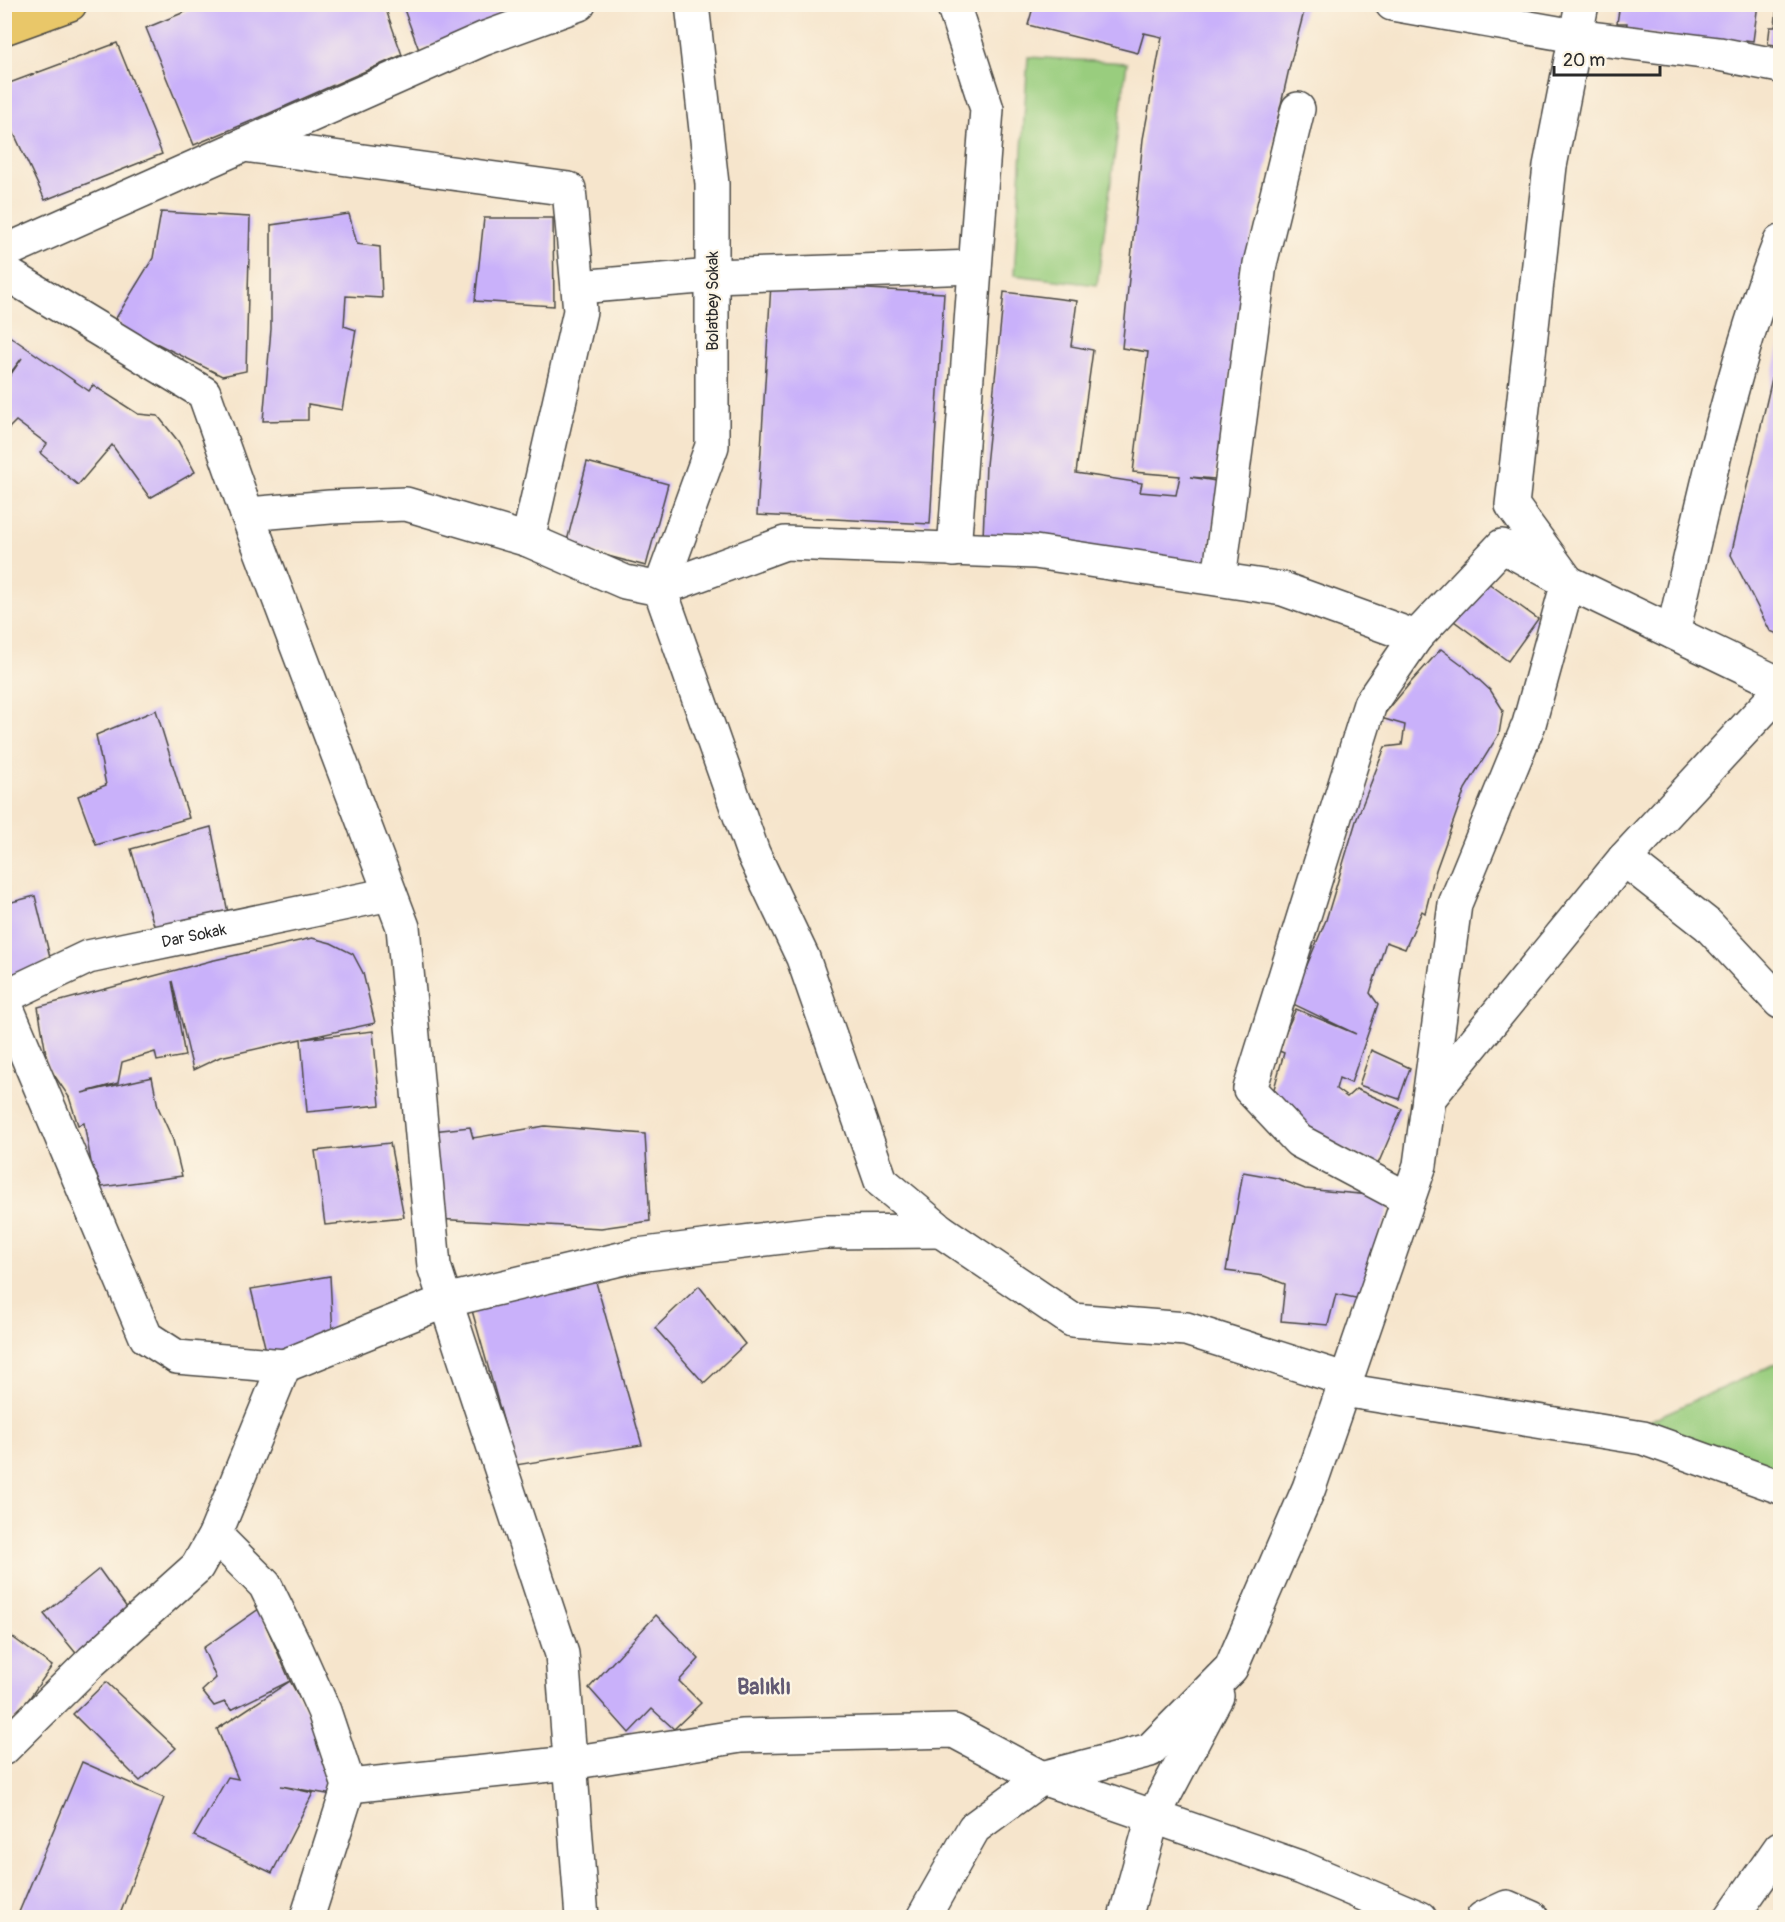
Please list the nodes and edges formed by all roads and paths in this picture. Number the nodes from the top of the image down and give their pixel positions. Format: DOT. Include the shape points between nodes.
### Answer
graph roads {
  1 [pos="70,4"];
  2 [pos="579,4"];
  3 [pos="692,4"];
  4 [pos="953,4"];
  5 [pos="1392,4"];
  6 [pos="1582,4"];
  7 [pos="4,28"];
  8 [pos="1575,36"];
  9 [pos="1780,66"];
  10 [pos="1298,109"];
  11 [pos="244,145"];
  12 [pos="1780,242"];
  13 [pos="4,252"];
  14 [pos="975,267"];
  15 [pos="4,272"];
  16 [pos="712,276"];
  17 [pos="578,287"];
  18 [pos="247,514"];
  19 [pos="528,540"];
  20 [pos="954,550"];
  21 [pos="1219,579"];
  22 [pos="1568,582"];
  23 [pos="660,589"];
  24 [pos="1673,632"];
  25 [pos="1416,637"];
  26 [pos="1780,684"];
  27 [pos="1780,691"];
  28 [pos="1624,859"];
  29 [pos="390,894"];
  30 [pos="4,999"];
  31 [pos="1780,1002"];
  32 [pos="1429,1098"];
  33 [pos="1408,1199"];
  34 [pos="940,1231"];
  35 [pos="446,1301"];
  36 [pos="284,1366"];
  37 [pos="1345,1385"];
  38 [pos="1780,1487"];
  39 [pos="215,1535"];
  40 [pos="1231,1668"];
  41 [pos="4,1748"];
  42 [pos="570,1763"];
  43 [pos="1042,1778"];
  44 [pos="349,1786"];
  45 [pos="1153,1817"];
  46 [pos="1780,1848"];
  47 [pos="307,1917"];
  48 [pos="582,1917"];
  49 [pos="923,1917"];
  50 [pos="1125,1917"];
  51 [pos="1420,1917"];
  52 [pos="1483,1917"];
  53 [pos="1532,1917"];
  54 [pos="1731,1917"];
  1 -- 7 [label="main road"];
  2 -- 11 [label="street" via="483,39"];
  3 -- 16 [label="street, Bolatbey Sokak" via="712,184"];
  4 -- 14 [label="street" via="987,109"];
  5 -- 8 [label="street"];
  6 -- 8 [label="street"];
  8 -- 9 [label="street" via="1719,54"];
  8 -- 22 [label="street" via="1550,166 1512,505"];
  10 -- 21 [label="street" via="1260,264"];
  11 -- 13 [label="street"];
  11 -- 17 [label="street" via="569,189"];
  12 -- 24 [label="street" via="1758,300 1717,446"];
  14 -- 16 [label="street"];
  14 -- 20 [label="street"];
  15 -- 18 [label="street" via="204,393"];
  16 -- 17 [label="street"];
  16 -- 23 [label="street, Bolatbey Sokak" via="712,446"];
  17 -- 19 [label="street" via="580,311"];
  18 -- 19 [label="street" via="406,504"];
  18 -- 29 [label="street"];
  19 -- 23 [label="street" via="625,582"];
  20 -- 21 [label="street" via="1035,552"];
  20 -- 23 [label="street" via="785,543"];
  21 -- 25 [label="street" via="1283,589"];
  22 -- 24 [label="street"];
  22 -- 25 [label="street" via="1502,546"];
  22 -- 32 [label="street" via="1529,724 1455,904"];
  23 -- 34 [label="street" via="753,853 803,958 881,1182"];
  24 -- 26 [label="street"];
  25 -- 33 [label="street" via="1370,704 1251,1089 1299,1141"];
  27 -- 28 [label="street"];
  28 -- 31 [label="street" via="1708,925"];
  28 -- 32 [label="street"];
  29 -- 30 [label="street, Dar Sokak" via="88,957"];
  29 -- 35 [label="street" via="403,927 434,1266"];
  30 -- 36 [label="street" via="146,1337 177,1357"];
  32 -- 33 [label="street" via="1420,1165"];
  33 -- 37 [label="street"];
  34 -- 35 [label="street" via="824,1232 637,1255"];
  34 -- 37 [label="street" via="1072,1320 1186,1329"];
  35 -- 36 [label="street"];
  35 -- 42 [label="street" via="562,1654"];
  36 -- 39 [label="street"];
  37 -- 38 [label="street" via="1644,1438"];
  37 -- 40 [label="street" via="1309,1488"];
  39 -- 41 [label="street" via="197,1567 92,1661"];
  39 -- 44 [label="street" via="265,1585 324,1711"];
  40 -- 43 [label="street" via="1150,1749"];
  40 -- 45 [label="street"];
  42 -- 43 [label="street" via="741,1736 954,1731"];
  42 -- 44 [label="street"];
  42 -- 48 [label="street"];
  43 -- 45 [label="street"];
  43 -- 49 [label="street" via="974,1828"];
  44 -- 47 [label="street"];
  45 -- 50 [label="street"];
  45 -- 51 [label="street" via="1302,1868"];
  46 -- 54 [label="street"];
  52 -- 53 [label="street" via="1507,1907"];
}
